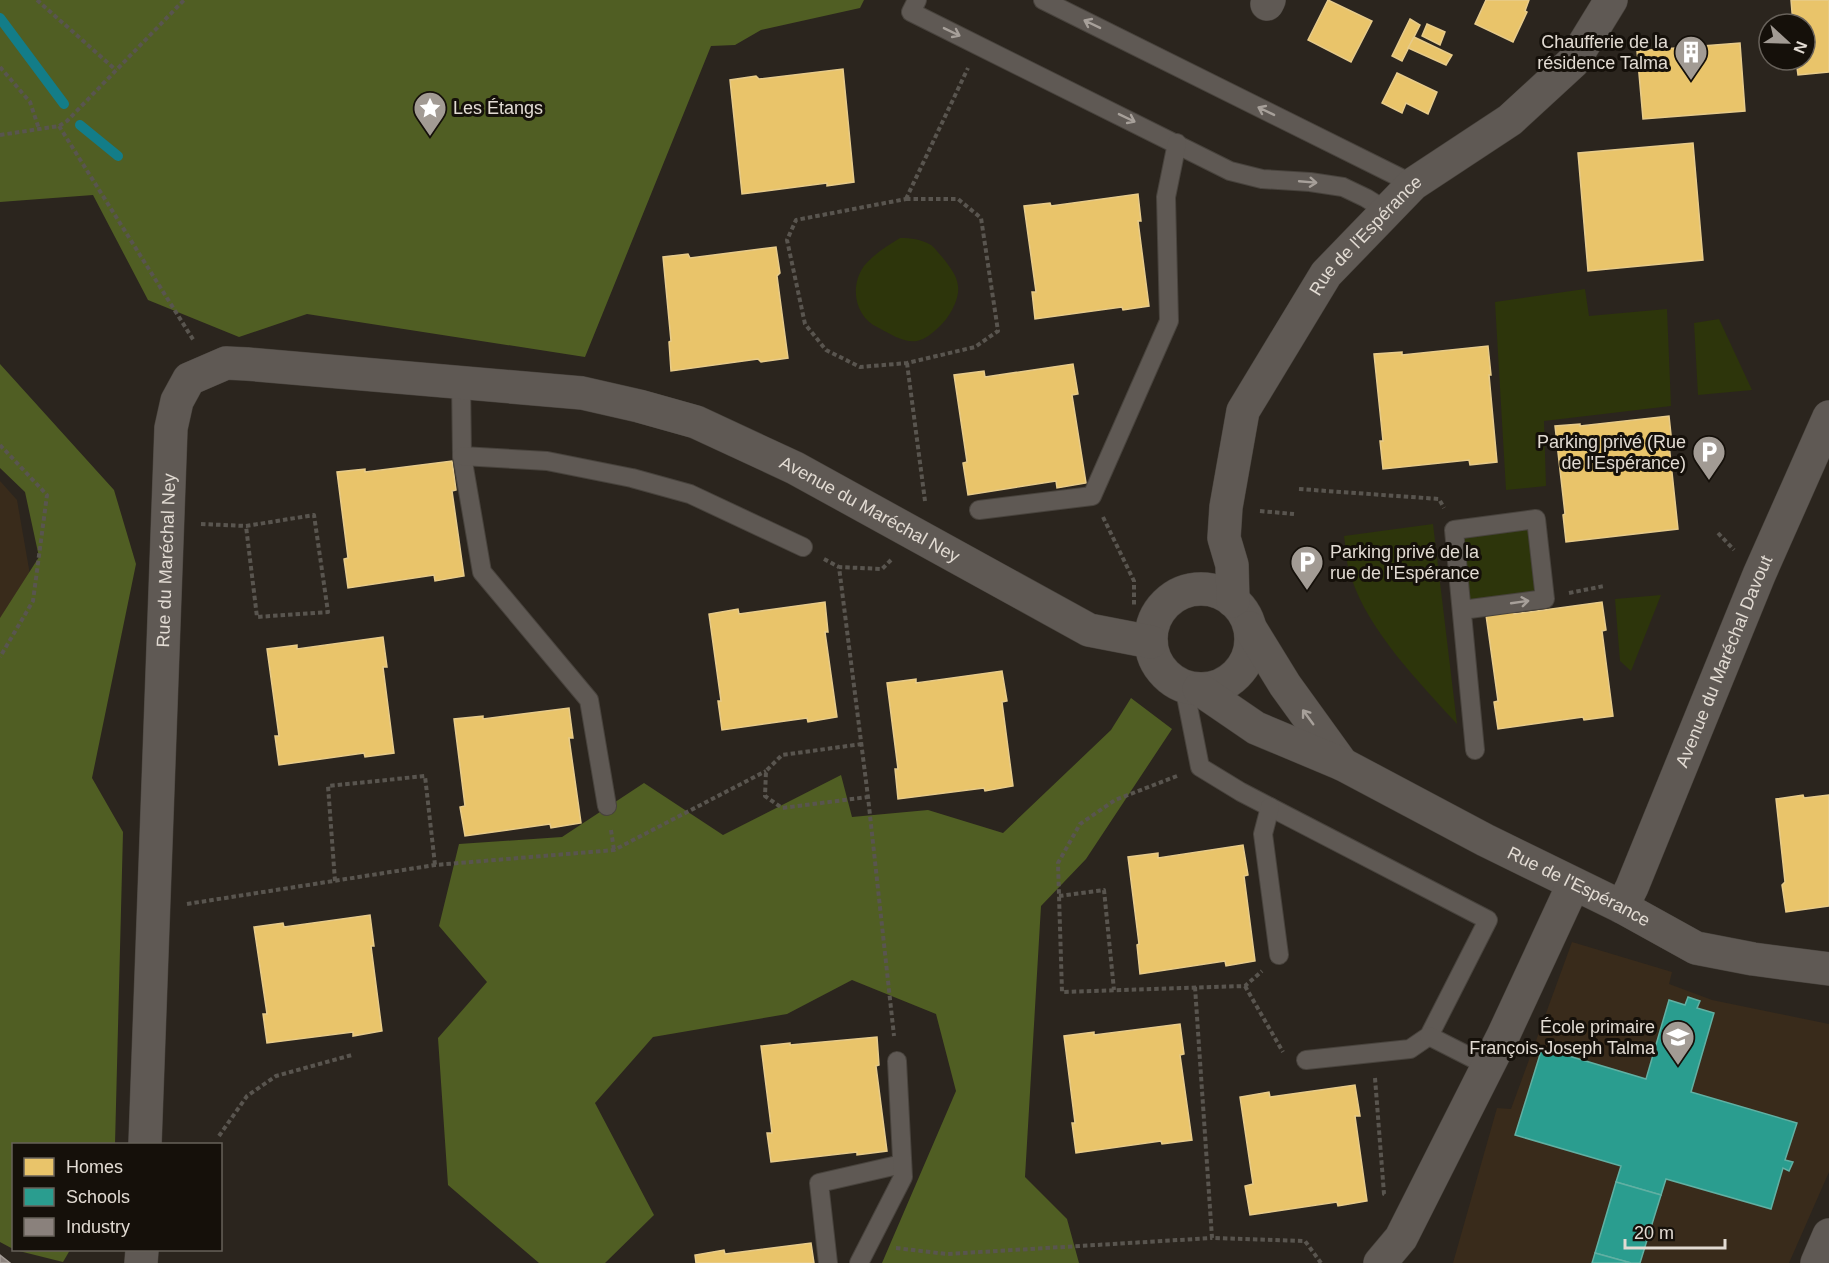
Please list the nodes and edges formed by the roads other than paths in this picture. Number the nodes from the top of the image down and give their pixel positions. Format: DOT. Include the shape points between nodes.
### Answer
graph roads {
  1 [pos="917,0"];
  2 [pos="1043,0"];
  3 [pos="1611,0"];
  4 [pos="1177,143"];
  5 [pos="1413,184"];
  6 [pos="1387,211"];
  7 [pos="461,382"];
  8 [pos="582,393"];
  9 [pos="1829,417"];
  10 [pos="462,456"];
  11 [pos="979,510"];
  12 [pos="1224,538"];
  13 [pos="803,548"];
  14 [pos="1186,591"];
  15 [pos="1233,601"];
  16 [pos="1462,610"];
  17 [pos="1250,628"];
  18 [pos="1151,642"];
  19 [pos="1191,688"];
  20 [pos="1475,750"];
  21 [pos="1342,764"];
  22 [pos="607,806"];
  23 [pos="1270,807"];
  24 [pos="1573,885"];
  25 [pos="1622,907"];
  26 [pos="1279,956"];
  27 [pos="1829,969"];
  28 [pos="1429,1036"];
  29 [pos="1306,1060"];
  30 [pos="897,1061"];
  31 [pos="1488,1066"];
  32 [pos="145,1143"];
  33 [pos="902,1164"];
  34 [pos="1829,1235"];
  35 [pos="828,1263"];
  36 [pos="859,1263"];
  37 [pos="1380,1263"];
  38 [pos="1817,1263"];
  1 -- 4 [label="lane, one-way" via="911,12"];
  5 -- 2 [label="lane, one-way"];
  3 -- 5 [label="street, Rue de l'Espérance" via="1573,63 1510,120"];
  4 -- 6 [label="lane, one-way" via="1230,171 1262,179 1343,187"];
  4 -- 11 [label="lane" via="1166,197 1169,321 1092,496"];
  5 -- 6 [label="street, Rue de l'Espérance"];
  6 -- 12 [label="street, Rue de l'Espérance" via="1326,274 1243,411"];
  7 -- 8 [label="street, Rue du Maréchal Ney"];
  7 -- 10 [label="lane"];
  7 -- 32 [label="street, Rue du Maréchal Ney" via="226,363 189,379 177,401 171,428"];
  8 -- 18 [label="street, Avenue du Maréchal Ney" via="696,422 795,468 1089,630"];
  9 -- 25 [label="street, Avenue du Maréchal Davout"];
  10 -- 13 [label="lane" via="547,461 632,478 690,494"];
  10 -- 22 [label="lane" via="482,572 589,700"];
  12 -- 14 [label="street"];
  12 -- 15 [label="street, Rue de l'Espérance" via="1232,565"];
  14 -- 15 [label="street" via="1219,592"];
  14 -- 18 [label="street" via="1160,610"];
  15 -- 17 [label="street"];
  16 -- 16 [label="lane, one-way" via="1545,599 1536,519 1454,530"];
  16 -- 20 [label="lane"];
  17 -- 19 [label="street" via="1247,658 1239,671 1214,687"];
  21 -- 17 [label="street, Rue de l'Espérance, one-way"];
  18 -- 19 [label="street" via="1161,669 1171,680"];
  19 -- 21 [label="street, Rue de l'Espérance" via="1256,728"];
  19 -- 23 [label="lane" via="1200,767"];
  21 -- 24 [label="street, Rue de l'Espérance"];
  23 -- 26 [label="lane" via="1263,834"];
  23 -- 28 [label="lane" via="1488,920"];
  24 -- 25 [label="street, Rue de l'Espérance"];
  24 -- 31 [label="street"];
  25 -- 27 [label="street, Rue de l'Espérance" via="1696,948"];
  28 -- 29 [label="lane" via="1410,1049"];
  28 -- 31 [label="lane"];
  30 -- 33 [label="lane"];
  31 -- 37 [label="street" via="1401,1238"];
  33 -- 35 [label="lane" via="819,1183"];
  33 -- 36 [label="lane" via="903,1177"];
  34 -- 38 [label="street"];
}
